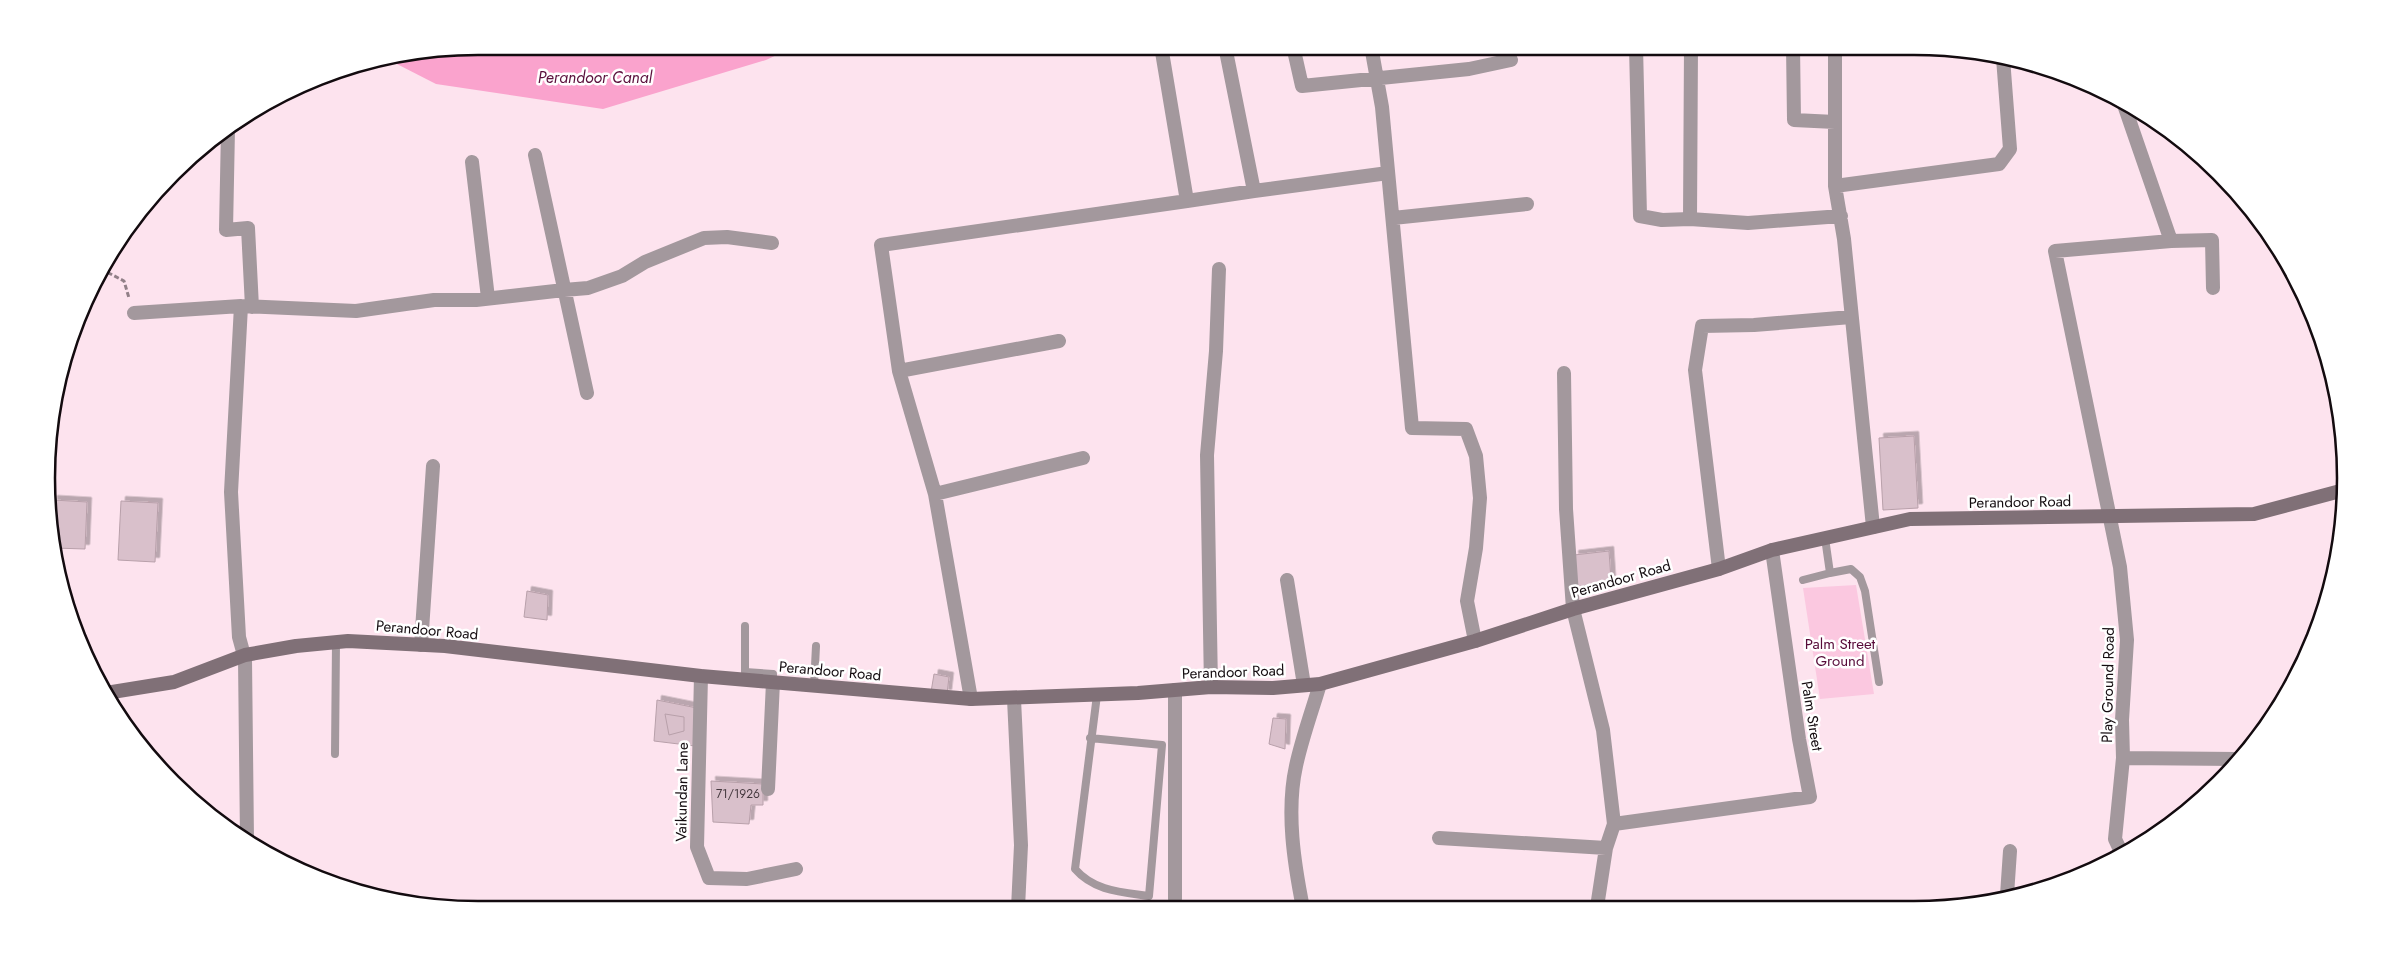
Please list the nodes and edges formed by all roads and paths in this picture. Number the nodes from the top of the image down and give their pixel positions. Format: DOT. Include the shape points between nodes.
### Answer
graph roads {
  1 [pos="1163,55"];
  2 [pos="1227,55"];
  3 [pos="1295,55"];
  4 [pos="1372,55"];
  5 [pos="1636,55"];
  6 [pos="1691,55"];
  7 [pos="1793,55"];
  8 [pos="1835,55"];
  9 [pos="1511,60"];
  10 [pos="2004,64"];
  11 [pos="1376,79"];
  12 [pos="2128,113"];
  13 [pos="1835,122"];
  14 [pos="228,137"];
  15 [pos="535,155"];
  16 [pos="472,162"];
  17 [pos="1388,173"];
  18 [pos="1835,186"];
  19 [pos="1254,191"];
  20 [pos="1187,201"];
  21 [pos="1527,204"];
  22 [pos="1840,216"];
  23 [pos="1393,218"];
  24 [pos="1690,219"];
  25 [pos="2171,241"];
  26 [pos="772,243"];
  27 [pos="1219,269"];
  28 [pos="108,273"];
  29 [pos="2213,288"];
  30 [pos="564,290"];
  31 [pos="488,298"];
  32 [pos="247,306"];
  33 [pos="134,313"];
  34 [pos="1851,317"];
  35 [pos="1059,341"];
  36 [pos="899,372"];
  37 [pos="1564,373"];
  38 [pos="587,393"];
  39 [pos="1083,458"];
  40 [pos="433,466"];
  41 [pos="2336,492"];
  42 [pos="935,494"];
  43 [pos="2110,516"];
  44 [pos="1873,528"];
  45 [pos="1825,538"];
  46 [pos="1772,550"];
  47 [pos="1719,568"];
  48 [pos="1830,573"];
  49 [pos="1287,580"];
  50 [pos="1802,580"];
  51 [pos="1573,609"];
  52 [pos="745,626"];
  53 [pos="1475,641"];
  54 [pos="336,642"];
  55 [pos="421,644"];
  56 [pos="816,646"];
  57 [pos="245,655"];
  58 [pos="701,676"];
  59 [pos="773,682"];
  60 [pos="1879,682"];
  61 [pos="1320,684"];
  62 [pos="1304,685"];
  63 [pos="814,686"];
  64 [pos="1211,687"];
  65 [pos="1175,690"];
  66 [pos="114,692"];
  67 [pos="1097,695"];
  68 [pos="1014,698"];
  69 [pos="971,699"];
  70 [pos="1090,738"];
  71 [pos="335,754"];
  72 [pos="2123,758"];
  73 [pos="2230,759"];
  74 [pos="768,789"];
  75 [pos="1614,824"];
  76 [pos="247,832"];
  77 [pos="1439,838"];
  78 [pos="1606,848"];
  79 [pos="2119,848"];
  80 [pos="2010,851"];
  81 [pos="796,869"];
  82 [pos="2007,891"];
  83 [pos="1175,899"];
  84 [pos="1018,901"];
  85 [pos="1302,901"];
  86 [pos="1599,901"];
  1 -- 20 [label="street"];
  2 -- 19 [label="street"];
  3 -- 11 [label="street" via="1302,86"];
  4 -- 11 [label="street"];
  5 -- 24 [label="street" via="1640,216 1662,220"];
  6 -- 24 [label="street"];
  7 -- 13 [label="street" via="1794,120"];
  8 -- 13 [label="street"];
  9 -- 11 [label="street" via="1469,69"];
  10 -- 18 [label="street" via="2010,149 1999,164"];
  11 -- 17 [label="street"];
  12 -- 25 [label="street"];
  13 -- 18 [label="street"];
  14 -- 32 [label="street" via="226,230 248,228"];
  15 -- 30 [label="street"];
  16 -- 31 [label="street"];
  17 -- 19 [label="street"];
  17 -- 23 [label="street"];
  18 -- 22 [label="street"];
  19 -- 20 [label="street"];
  20 -- 36 [label="street" via="881,245"];
  21 -- 23 [label="street"];
  22 -- 24 [label="street" via="1748,223"];
  22 -- 34 [label="street"];
  23 -- 53 [label="street" via="1412,428 1466,429 1476,456 1480,498 1467,601"];
  25 -- 29 [label="street" via="2212,240"];
  25 -- 43 [label="street, Play Ground Road" via="2055,251"];
  26 -- 30 [label="street" via="727,237 704,238 645,262 622,276 588,288"];
  27 -- 64 [label="street" via="1207,455"];
  28 -- 33 [label="path" via="124,281"];
  30 -- 31 [label="street"];
  30 -- 38 [label="street"];
  31 -- 32 [label="street" via="434,300 356,311"];
  32 -- 33 [label="street"];
  32 -- 57 [label="street" via="232,492 239,637"];
  34 -- 44 [label="street"];
  34 -- 47 [label="street" via="1702,326 1695,370"];
  35 -- 36 [label="street"];
  36 -- 42 [label="street"];
  37 -- 51 [label="street" via="1566,509"];
  39 -- 42 [label="street"];
  40 -- 55 [label="street"];
  41 -- 43 [label="main road, Perandoor Road" via="2254,514"];
  42 -- 69 [label="street"];
  43 -- 44 [label="main road, Perandoor Road" via="1910,519"];
  43 -- 72 [label="street, Play Ground Road" via="2120,567 2127,640"];
  44 -- 45 [label="main road, Perandoor Road"];
  45 -- 46 [label="main road, Perandoor Road"];
  45 -- 48 [label="lane"];
  46 -- 47 [label="main road, Perandoor Road"];
  46 -- 75 [label="street, Palm Street" via="1810,797"];
  47 -- 51 [label="main road, Perandoor Road"];
  48 -- 50 [label="lane"];
  48 -- 60 [label="lane" via="1851,569 1860,577"];
  49 -- 62 [label="street"];
  51 -- 53 [label="main road, Perandoor Road"];
  51 -- 75 [label="street" via="1604,730"];
  52 -- 59 [label="lane" via="745,672 773,674"];
  53 -- 61 [label="main road, Perandoor Road"];
  54 -- 55 [label="main road, Perandoor Road"];
  54 -- 57 [label="main road, Perandoor Road"];
  54 -- 71 [label="lane"];
  55 -- 58 [label="main road, Perandoor Road"];
  56 -- 63 [label="lane"];
  57 -- 66 [label="main road, Perandoor Road" via="174,682"];
  57 -- 76 [label="street"];
  58 -- 59 [label="main road, Perandoor Road"];
  58 -- 81 [label="street, Vaikundan Lane" via="697,847 709,878 747,879"];
  59 -- 63 [label="main road, Perandoor Road"];
  59 -- 74 [label="street"];
  61 -- 62 [label="main road, Perandoor Road"];
  61 -- 85 [label="street" via="1296,767 1292,812"];
  62 -- 64 [label="main road, Perandoor Road"];
  63 -- 69 [label="main road, Perandoor Road"];
  64 -- 65 [label="main road, Perandoor Road"];
  65 -- 67 [label="main road, Perandoor Road"];
  65 -- 83 [label="street"];
  67 -- 68 [label="main road, Perandoor Road"];
  67 -- 70 [label="lane"];
  68 -- 69 [label="main road, Perandoor Road"];
  68 -- 84 [label="street" via="1021,845"];
  70 -- 70 [label="lane" via="1075,869 1084,879 1108,890 1149,896 1162,745"];
  72 -- 73 [label="street"];
  72 -- 79 [label="street, Play Ground Road" via="2115,840"];
  75 -- 78 [label="street"];
  77 -- 78 [label="street"];
  78 -- 86 [label="street"];
  80 -- 82 [label="street"];
}
